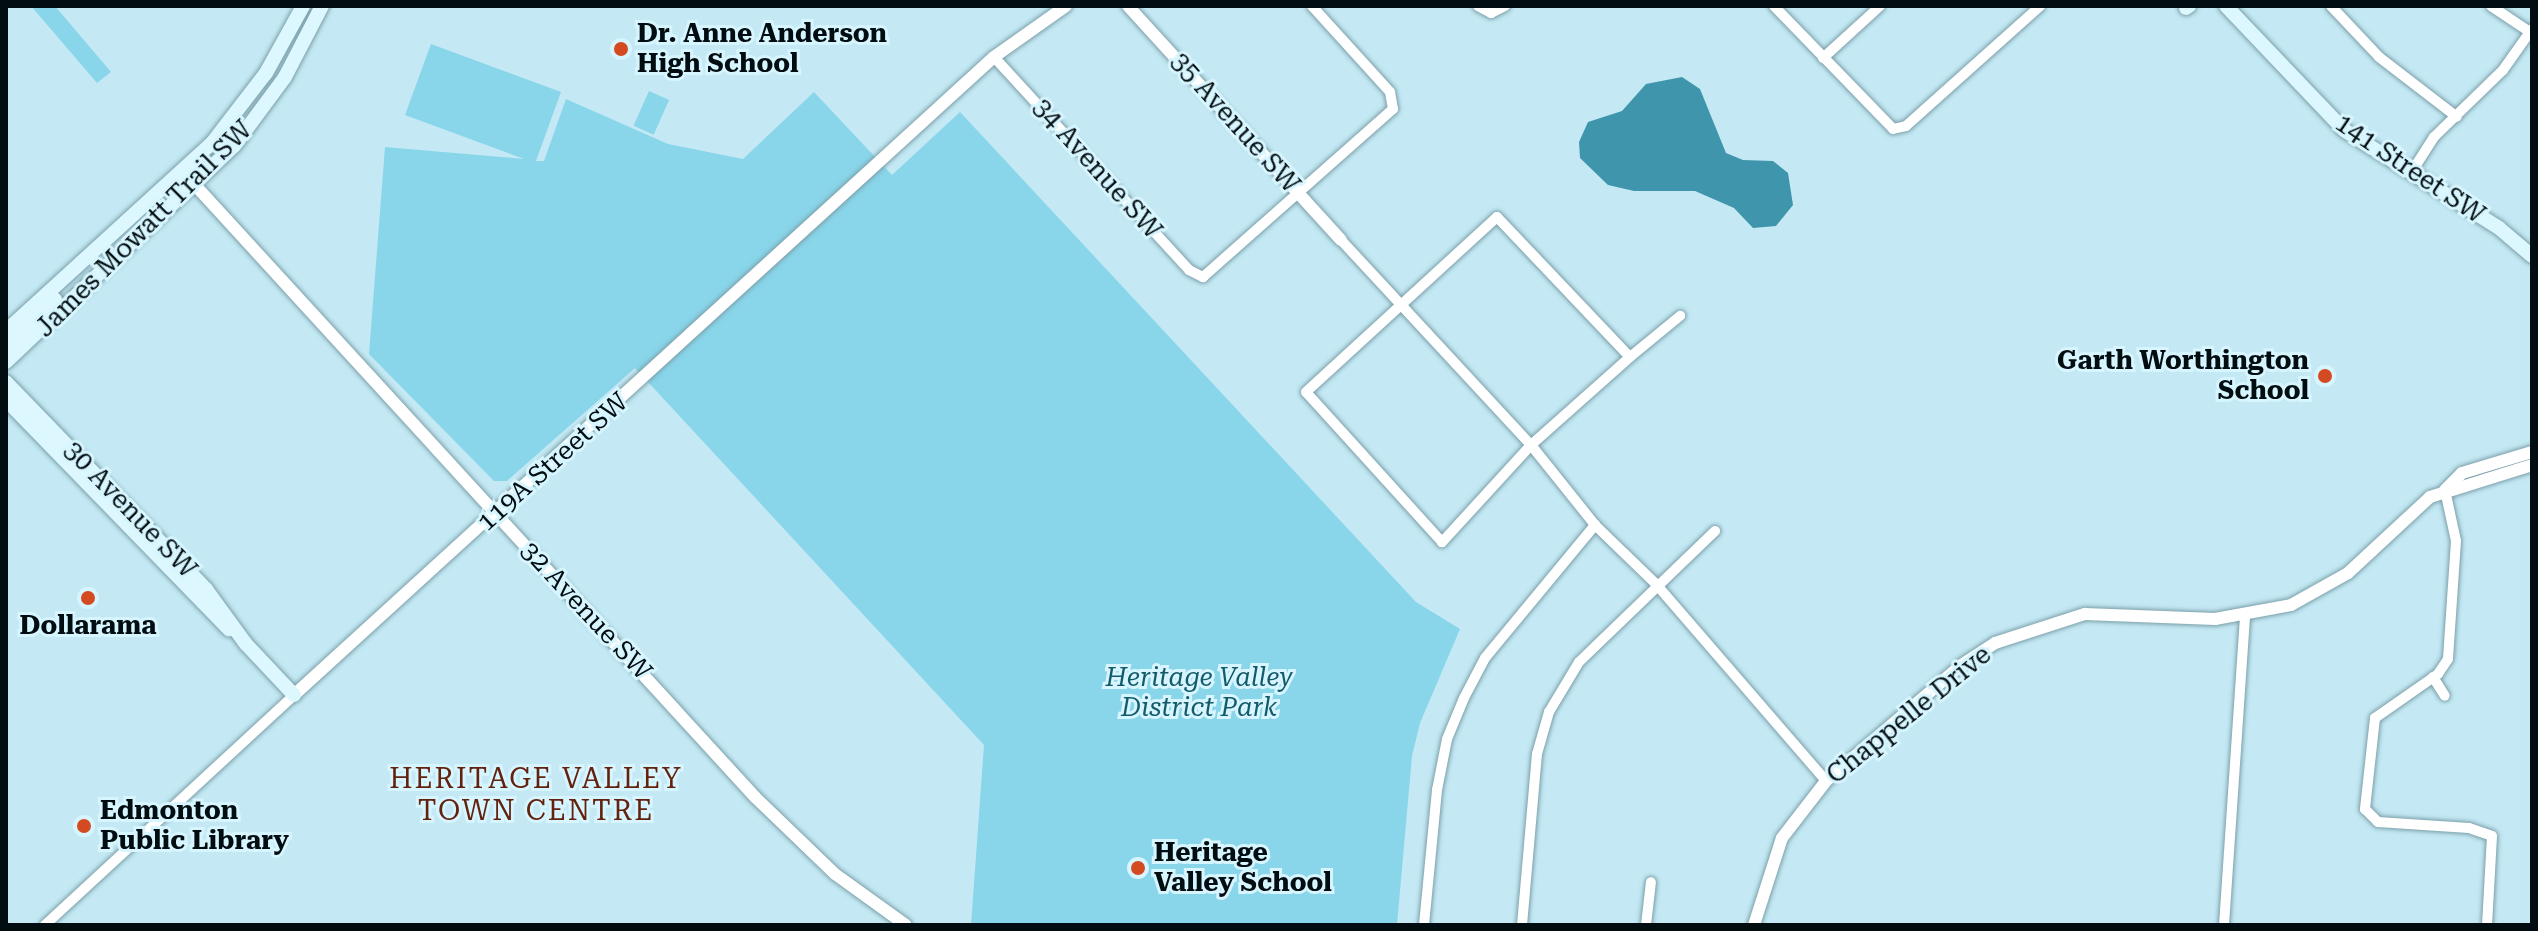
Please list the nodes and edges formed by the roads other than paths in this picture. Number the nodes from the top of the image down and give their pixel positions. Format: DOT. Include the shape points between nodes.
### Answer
graph roads {
  1 [pos="303,6"];
  2 [pos="322,6"];
  3 [pos="1066,6"];
  4 [pos="1128,6"];
  5 [pos="1312,6"];
  6 [pos="1478,6"];
  7 [pos="1505,6"];
  8 [pos="1774,6"];
  9 [pos="1880,6"];
  10 [pos="2040,6"];
  11 [pos="2226,6"];
  12 [pos="2331,6"];
  13 [pos="2491,6"];
  14 [pos="2531,30"];
  15 [pos="994,57"];
  16 [pos="1823,58"];
  17 [pos="2457,117"];
  18 [pos="184,173"];
  19 [pos="2411,173"];
  20 [pos="196,185"];
  21 [pos="1300,194"];
  22 [pos="1341,240"];
  23 [pos="2532,256"];
  24 [pos="82,264"];
  25 [pos="1400,305"];
  26 [pos="1680,316"];
  27 [pos="6,331"];
  28 [pos="6,348"];
  29 [pos="1630,357"];
  30 [pos="6,362"];
  31 [pos="6,382"];
  32 [pos="6,400"];
  33 [pos="1531,445"];
  34 [pos="2532,452"];
  35 [pos="2532,465"];
  36 [pos="2445,490"];
  37 [pos="496,514"];
  38 [pos="1595,525"];
  39 [pos="1715,531"];
  40 [pos="1656,584"];
  41 [pos="2245,617"];
  42 [pos="246,644"];
  43 [pos="2433,677"];
  44 [pos="294,695"];
  45 [pos="2445,696"];
  46 [pos="1826,781"];
  47 [pos="1651,882"];
  48 [pos="45,925"];
  49 [pos="906,925"];
  50 [pos="1424,925"];
  51 [pos="1522,925"];
  52 [pos="1646,925"];
  53 [pos="1754,925"];
  54 [pos="2224,925"];
  55 [pos="2487,925"];
  1 -- 18 [label="main road, James Mowatt Trail SW" via="245,104"];
  2 -- 20 [label="main road, James Mowatt Trail SW" via="269,101"];
  3 -- 15 [label="street, 119A Street SW"];
  4 -- 21 [label="street, 35 Avenue SW"];
  5 -- 21 [label="street" via="1394,103"];
  6 -- 7 [label="street" via="1491,13"];
  8 -- 16 [label="street"];
  9 -- 16 [label="street"];
  10 -- 16 [label="street" via="1899,129 1883,123"];
  11 -- 19 [label="main road, 141 Street SW" via="2330,117"];
  12 -- 17 [label="street" via="2395,71"];
  13 -- 14 [label="street"];
  14 -- 17 [label="street" via="2503,70"];
  15 -- 21 [label="street, 34 Avenue SW" via="1189,270 1203,277"];
  15 -- 37 [label="street, 119A Street SW"];
  17 -- 19 [label="street" via="2434,137"];
  18 -- 20 [label="street, 32 Avenue SW"];
  18 -- 24 [label="main road, James Mowatt Trail SW"];
  19 -- 23 [label="main road, 141 Street SW" via="2499,228"];
  20 -- 30 [label="main road, James Mowatt Trail SW"];
  20 -- 37 [label="street, 32 Avenue SW"];
  21 -- 22 [label="street, 35 Avenue SW"];
  22 -- 25 [label="street"];
  24 -- 27 [label="main road, James Mowatt Trail SW"];
  24 -- 28 [label="main road" via="64,291"];
  25 -- 29 [label="street" via="1497,217"];
  25 -- 33 [label="street"];
  25 -- 33 [label="street" via="1306,392 1435,540 1449,540"];
  26 -- 29 [label="street"];
  29 -- 33 [label="street"];
  31 -- 42 [label="main road, 30 Avenue SW" via="206,589"];
  32 -- 42 [label="main road, 30 Avenue SW"];
  33 -- 38 [label="street"];
  34 -- 36 [label="street, Chappelle Drive" via="2462,473"];
  35 -- 36 [label="street"];
  36 -- 41 [label="street, Chappelle Drive" via="2409,513 2331,584 2291,605"];
  36 -- 43 [label="street" via="2456,554 2448,659"];
  37 -- 44 [label="street, 119A Street SW"];
  37 -- 49 [label="street, 32 Avenue SW" via="773,815 850,886"];
  38 -- 40 [label="street"];
  38 -- 50 [label="street" via="1485,658 1464,698 1447,739 1437,790"];
  39 -- 40 [label="street"];
  40 -- 46 [label="street"];
  40 -- 51 [label="street" via="1579,662 1549,712 1537,754"];
  41 -- 46 [label="street, Chappelle Drive" via="2110,612 2040,625 1995,643 1960,666"];
  41 -- 54 [label="street"];
  42 -- 44 [label="main road, 30 Avenue SW"];
  43 -- 45 [label="street"];
  43 -- 55 [label="street" via="2382,711 2372,724 2365,809 2378,822 2469,828 2492,836"];
  44 -- 48 [label="street, 119A Street SW"];
  46 -- 53 [label="street, Chappelle Drive" via="1782,838"];
  47 -- 52 [label="street"];
}
